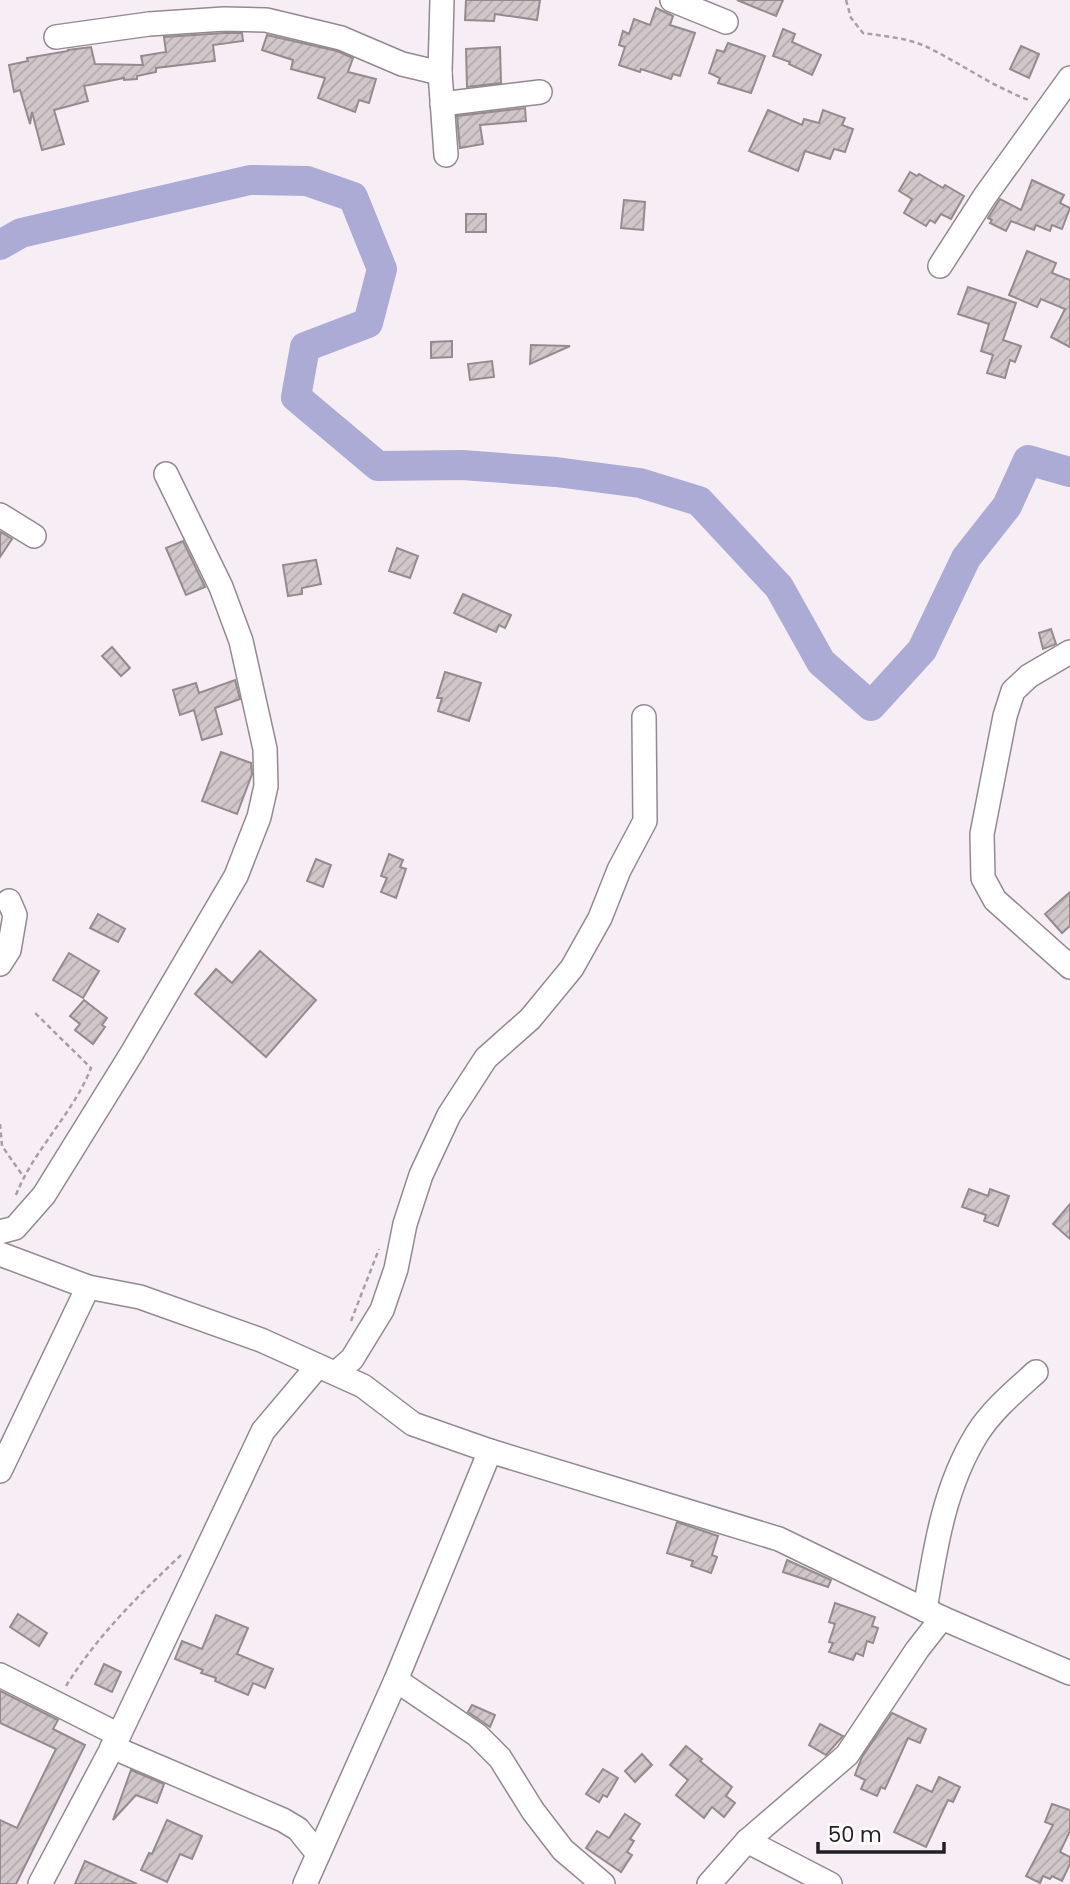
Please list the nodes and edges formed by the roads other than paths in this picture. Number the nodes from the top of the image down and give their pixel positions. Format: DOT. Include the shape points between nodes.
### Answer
graph roads {
  1 [pos="442,0"];
  2 [pos="672,0"];
  3 [pos="726,22"];
  4 [pos="56,37"];
  5 [pos="440,74"];
  6 [pos="1070,78"];
  7 [pos="540,92"];
  8 [pos="442,104"];
  9 [pos="446,155"];
  10 [pos="940,267"];
  11 [pos="166,474"];
  12 [pos="0,514"];
  13 [pos="34,536"];
  14 [pos="1070,652"];
  15 [pos="644,717"];
  16 [pos="9,901"];
  17 [pos="0,964"];
  18 [pos="1070,967"];
  19 [pos="7,1230"];
  20 [pos="0,1254"];
  21 [pos="88,1287"];
  22 [pos="326,1370"];
  23 [pos="1036,1371"];
  24 [pos="490,1451"];
  25 [pos="0,1471"];
  26 [pos="934,1614"];
  27 [pos="1070,1674"];
  28 [pos="0,1675"];
  29 [pos="396,1680"];
  30 [pos="116,1741"];
  31 [pos="747,1841"];
  32 [pos="318,1854"];
  33 [pos="40,1884"];
  34 [pos="305,1884"];
  35 [pos="603,1884"];
  36 [pos="709,1884"];
  37 [pos="830,1884"];
  1 -- 5 [label="street"];
  2 -- 3 [label="street"];
  4 -- 5 [label="street" via="149,24 266,20 341,38 402,64"];
  5 -- 8 [label="street"];
  6 -- 10 [label="street"];
  7 -- 8 [label="street"];
  8 -- 9 [label="street"];
  11 -- 19 [label="street" via="221,587 241,641 265,749 266,786 236,876 214,916 44,1195"];
  12 -- 13 [label="street"];
  14 -- 18 [label="street" via="1028,676 1013,691 982,834 983,878 995,900"];
  15 -- 22 [label="street" via="645,821 600,918 572,968 530,1019 486,1058 449,1115 421,1175 382,1310 352,1359"];
  16 -- 17 [label="street" via="15,915 9,950"];
  20 -- 21 [label="street"];
  21 -- 22 [label="street" via="140,1297 261,1340"];
  21 -- 25 [label="street"];
  22 -- 24 [label="street" via="363,1387 413,1424"];
  22 -- 30 [label="street" via="263,1431"];
  23 -- 26 [label="street" via="1002,1402 961,1464 942,1520"];
  24 -- 26 [label="street" via="779,1539"];
  24 -- 29 [label="street"];
  26 -- 27 [label="street"];
  26 -- 31 [label="street" via="917,1650 847,1755"];
  28 -- 30 [label="street"];
  29 -- 32 [label="street"];
  29 -- 35 [label="street" via="477,1735 500,1758 563,1850"];
  30 -- 32 [label="street" via="284,1820 298,1829"];
  30 -- 33 [label="street"];
  31 -- 36 [label="street"];
  31 -- 37 [label="street"];
  32 -- 34 [label="street"];
}
